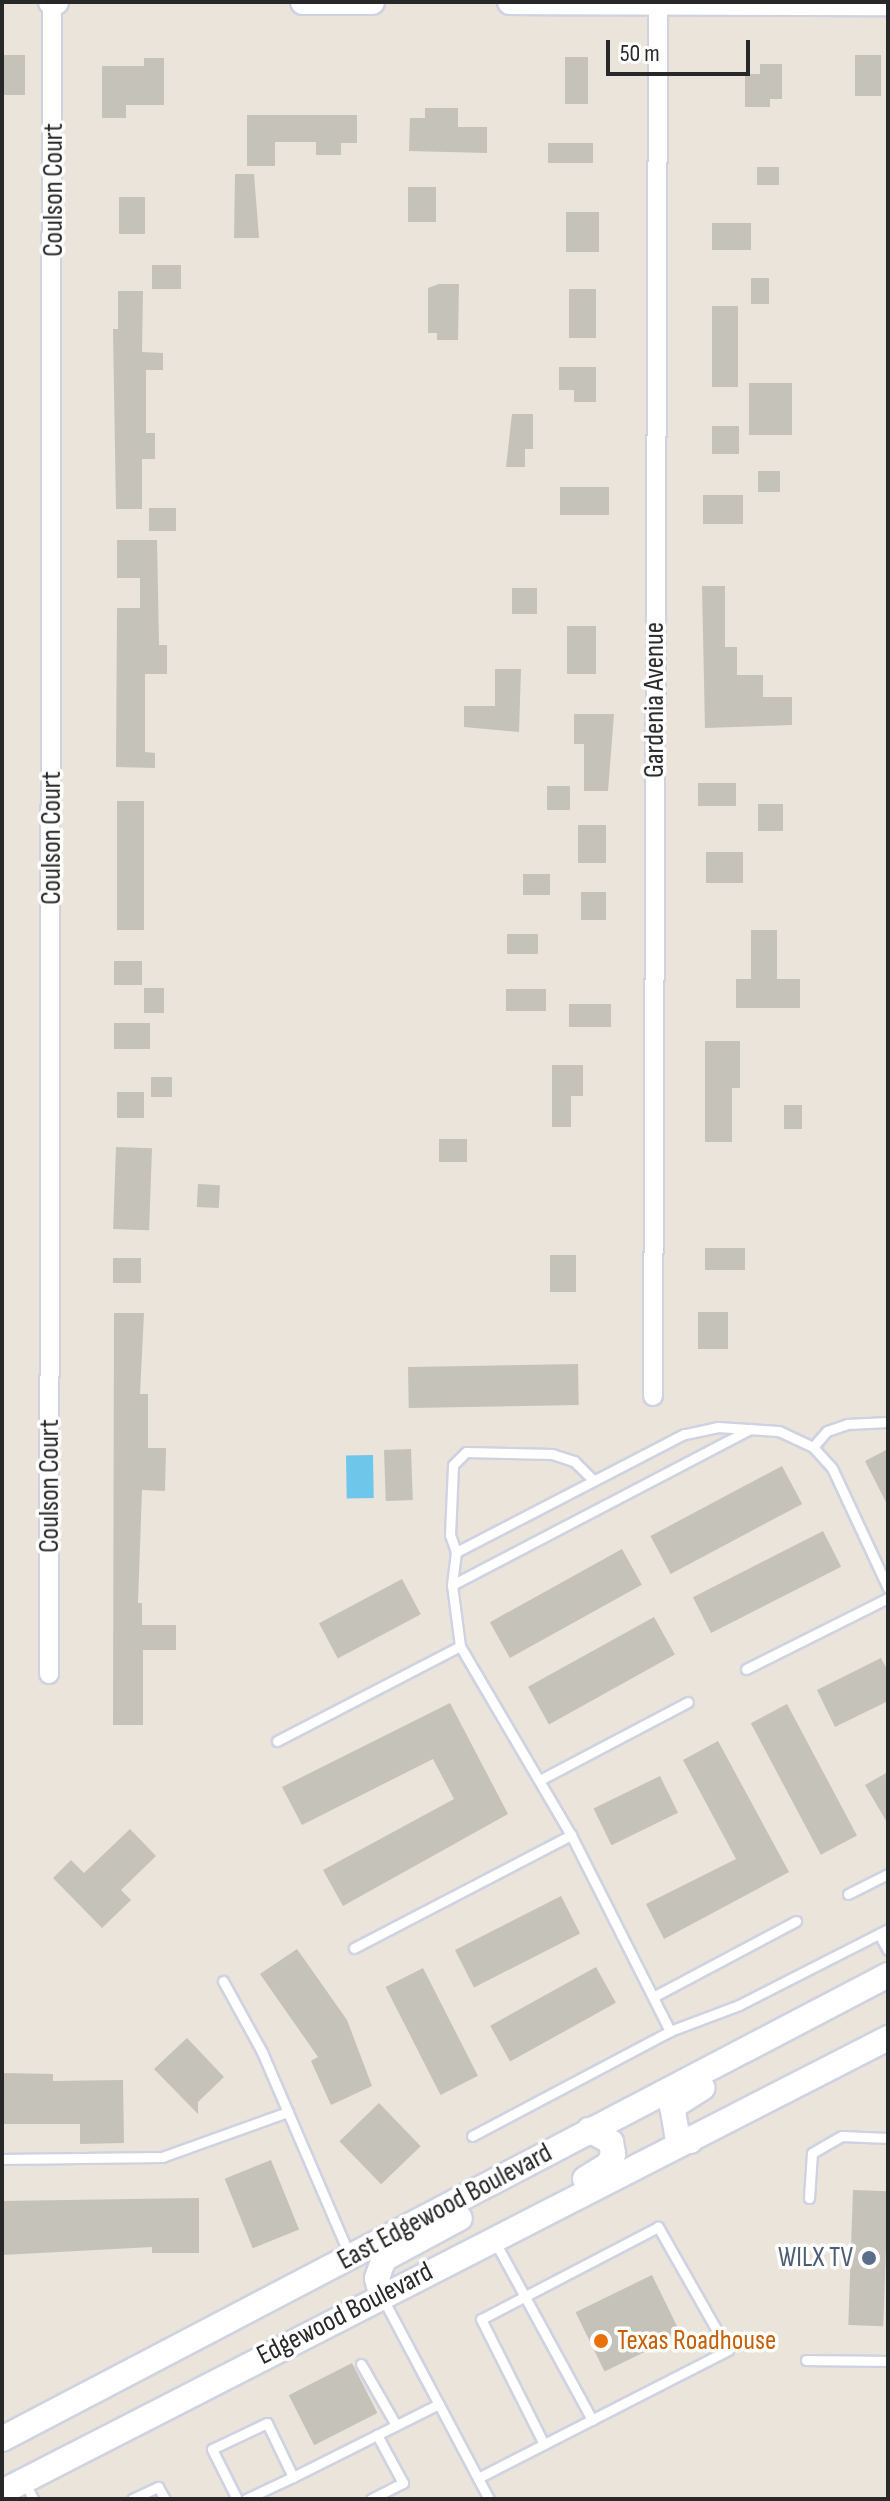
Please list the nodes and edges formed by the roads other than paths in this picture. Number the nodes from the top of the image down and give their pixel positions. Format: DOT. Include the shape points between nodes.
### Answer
graph roads {
  1 [pos="53,2"];
  2 [pos="303,2"];
  3 [pos="372,2"];
  4 [pos="510,2"];
  5 [pos="658,3"];
  6 [pos="722,3"];
  7 [pos="888,3"];
  8 [pos="653,1396"];
  9 [pos="888,1422"];
  10 [pos="754,1427"];
  11 [pos="813,1447"];
  12 [pos="592,1479"];
  13 [pos="456,1552"];
  14 [pos="452,1585"];
  15 [pos="888,1588"];
  16 [pos="888,1598"];
  17 [pos="460,1646"];
  18 [pos="746,1669"];
  19 [pos="49,1674"];
  20 [pos="688,1702"];
  21 [pos="277,1741"];
  22 [pos="540,1780"];
  23 [pos="571,1835"];
  24 [pos="888,1874"];
  25 [pos="848,1894"];
  26 [pos="796,1921"];
  27 [pos="884,1932"];
  28 [pos="354,1948"];
  29 [pos="888,1950"];
  30 [pos="888,1975"];
  31 [pos="223,1981"];
  32 [pos="865,1986"];
  33 [pos="653,1997"];
  34 [pos="670,2031"];
  35 [pos="888,2038"];
  36 [pos="288,2112"];
  37 [pos="589,2130"];
  38 [pos="472,2136"];
  39 [pos="888,2138"];
  40 [pos="690,2141"];
  41 [pos="2,2159"];
  42 [pos="489,2184"];
  43 [pos="809,2198"];
  44 [pos="494,2240"];
  45 [pos="350,2258"];
  46 [pos="381,2294"];
  47 [pos="526,2296"];
  48 [pos="806,2360"];
  49 [pos="888,2361"];
  50 [pos="361,2364"];
  51 [pos="439,2404"];
  52 [pos="592,2420"];
  53 [pos="396,2425"];
  54 [pos="377,2435"];
  55 [pos="6,2441"];
  56 [pos="544,2444"];
  57 [pos="293,2477"];
  58 [pos="478,2478"];
  59 [pos="20,2490"];
  60 [pos="132,2499"];
  61 [pos="165,2499"];
  62 [pos="237,2499"];
  63 [pos="246,2499"];
  64 [pos="371,2499"];
  65 [pos="489,2499"];
  1 -- 19 [label="street, Coulson Court"];
  2 -- 3 [label="street"];
  4 -- 5 [label="street"];
  5 -- 6 [label="street"];
  5 -- 8 [label="street, Gardenia Avenue"];
  6 -- 7 [label="street"];
  9 -- 11 [label="lane" via="847,1424 827,1431"];
  10 -- 11 [label="lane"];
  10 -- 12 [label="lane" via="684,1434"];
  10 -- 14 [label="lane"];
  11 -- 15 [label="lane" via="832,1468"];
  12 -- 13 [label="lane"];
  12 -- 13 [label="lane" via="574,1461 552,1454 466,1452 453,1465 450,1535"];
  13 -- 14 [label="lane"];
  14 -- 17 [label="lane"];
  16 -- 18 [label="lane"];
  17 -- 21 [label="lane"];
  17 -- 22 [label="lane"];
  20 -- 22 [label="lane"];
  22 -- 23 [label="lane"];
  23 -- 28 [label="lane"];
  23 -- 33 [label="lane"];
  24 -- 25 [label="lane"];
  26 -- 33 [label="lane"];
  27 -- 29 [label="lane"];
  27 -- 34 [label="lane" via="739,2005"];
  30 -- 32 [label="street, East Edgewood Boulevard"];
  31 -- 36 [label="lane"];
  32 -- 37 [label="street, East Edgewood Boulevard"];
  32 -- 40 [label="street" via="844,2015 681,2099 672,2107 671,2118 677,2134"];
  33 -- 34 [label="lane"];
  34 -- 38 [label="lane"];
  35 -- 40 [label="street"];
  36 -- 41 [label="lane" via="162,2157"];
  36 -- 45 [label="lane"];
  37 -- 42 [label="street, East Edgewood Boulevard"];
  37 -- 44 [label="street" via="611,2142 609,2164 521,2212"];
  39 -- 43 [label="lane" via="842,2136 812,2153"];
  40 -- 44 [label="street, Edgewood Boulevard"];
  42 -- 45 [label="street, East Edgewood Boulevard"];
  42 -- 46 [label="street" via="471,2211 384,2259 377,2278"];
  44 -- 46 [label="street, Edgewood Boulevard"];
  44 -- 47 [label="lane"];
  45 -- 55 [label="street, East Edgewood Boulevard"];
  46 -- 51 [label="lane"];
  46 -- 59 [label="street, Edgewood Boulevard"];
  47 -- 52 [label="lane"];
  47 -- 52 [label="lane" via="658,2227 728,2350"];
  47 -- 56 [label="lane" via="481,2319"];
  48 -- 49 [label="lane"];
  50 -- 53 [label="lane"];
  51 -- 53 [label="lane"];
  51 -- 58 [label="lane"];
  52 -- 56 [label="lane"];
  53 -- 54 [label="lane"];
  54 -- 57 [label="lane"];
  54 -- 64 [label="lane" via="403,2483"];
  56 -- 58 [label="lane"];
  57 -- 62 [label="lane" via="267,2423 212,2449"];
  57 -- 63 [label="lane"];
  58 -- 65 [label="lane"];
  60 -- 61 [label="lane" via="158,2487"];
}
